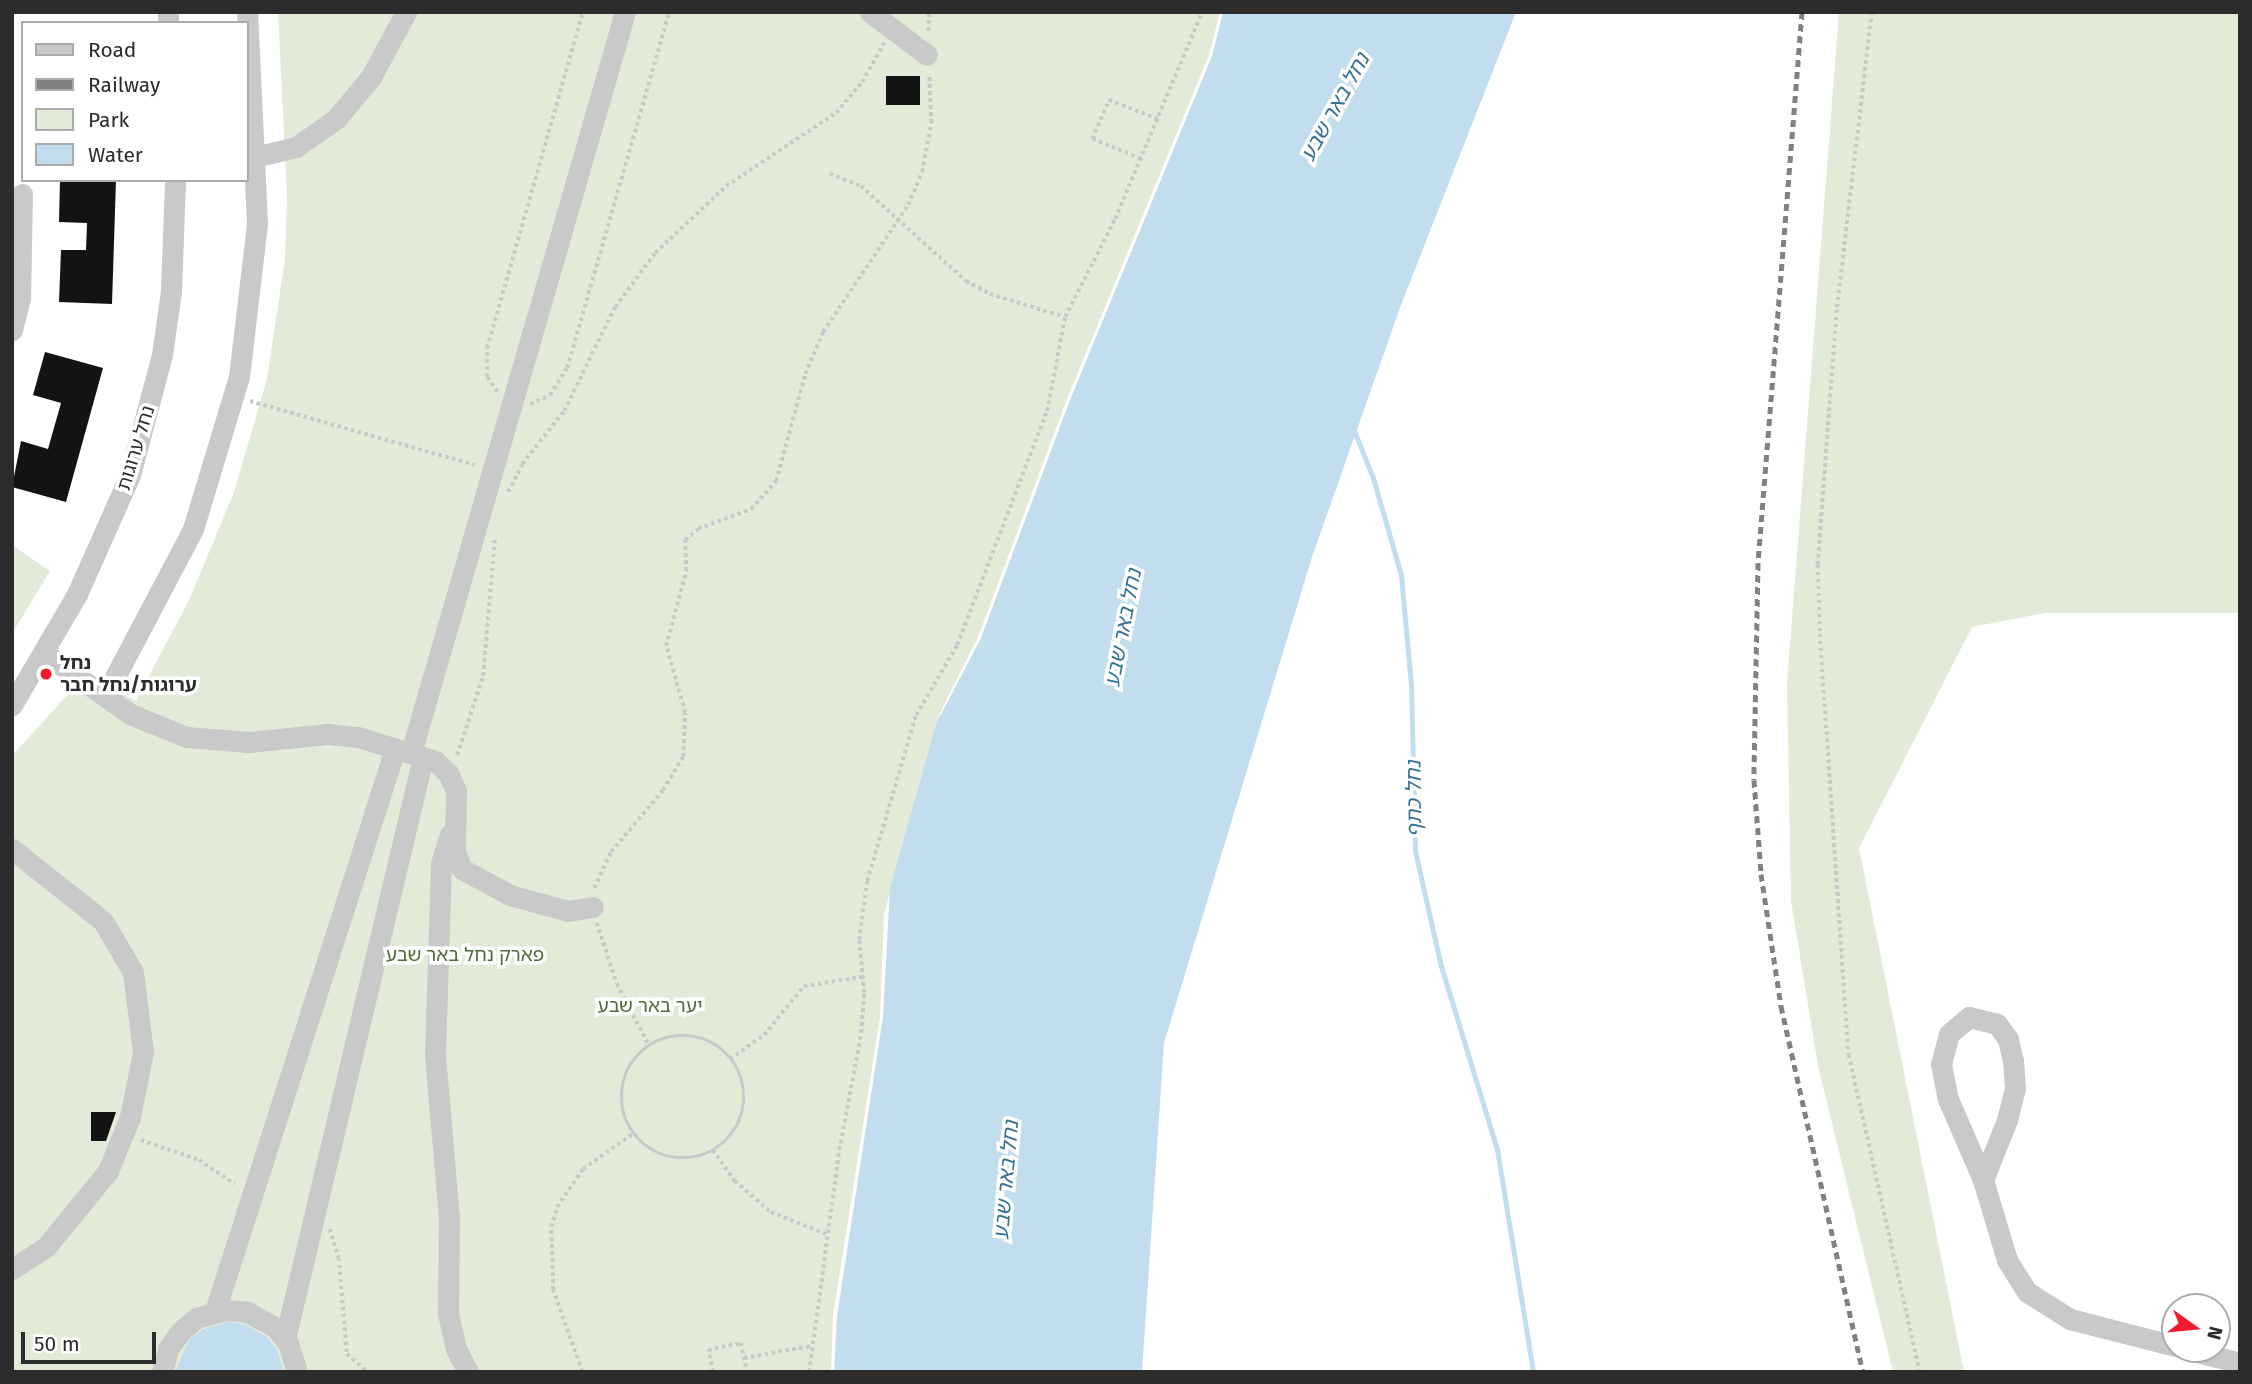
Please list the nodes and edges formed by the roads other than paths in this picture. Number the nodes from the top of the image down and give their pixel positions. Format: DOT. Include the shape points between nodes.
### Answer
graph roads {
  1 [pos="406,12"];
  2 [pos="625,12"];
  3 [pos="870,12"];
  4 [pos="248,48"];
  5 [pos="927,55"];
  6 [pos="251,158"];
  7 [pos="175,182"];
  8 [pos="22,194"];
  9 [pos="17,275"];
  10 [pos="12,330"];
  11 [pos="45,654"];
  12 [pos="115,677"];
  13 [pos="14,698"];
  14 [pos="410,753"];
  15 [pos="456,808"];
  16 [pos="12,849"];
  17 [pos="593,907"];
  18 [pos="1983,1180"];
  19 [pos="12,1269"];
  20 [pos="215,1311"];
  21 [pos="285,1339"];
  22 [pos="2161,1342"];
  23 [pos="162,1372"];
  24 [pos="297,1372"];
  25 [pos="468,1372"];
  1 -- 6 [label="street" via="371,77 336,119 296,147"];
  2 -- 14 [label="street"];
  3 -- 5 [label="street"];
  4 -- 6 [label="street"];
  6 -- 12 [label="street" via="254,275 235,397 193,529"];
  7 -- 11 [label="street, נחל ערוגות" via="171,291 148,415 108,531"];
  8 -- 9 [label="street"];
  9 -- 10 [label="street"];
  11 -- 13 [label="street, נחל ערוגות"];
  11 -- 14 [label="street" via="130,714 186,737 249,742 328,734"];
  14 -- 15 [label="street" via="448,773 456,792"];
  14 -- 20 [label="street"];
  14 -- 21 [label="street"];
  15 -- 17 [label="street" via="456,851 462,869 478,882 568,911"];
  15 -- 25 [label="street" via="442,864 435,1055 449,1217 448,1314 456,1349"];
  16 -- 19 [label="street" via="103,921 133,972 143,1052 108,1171 46,1247"];
  18 -- 18 [label="street" via="2007,1120 2015,1088 2013,1061 2008,1039 1997,1024 1969,1017 1949,1034 1941,1064 1948,1099"];
  18 -- 22 [label="street" via="2007,1260 2027,1292 2070,1319"];
  20 -- 21 [label="street" via="258,1315"];
  20 -- 23 [label="street" via="180,1332 168,1349"];
  21 -- 24 [label="street"];
}
